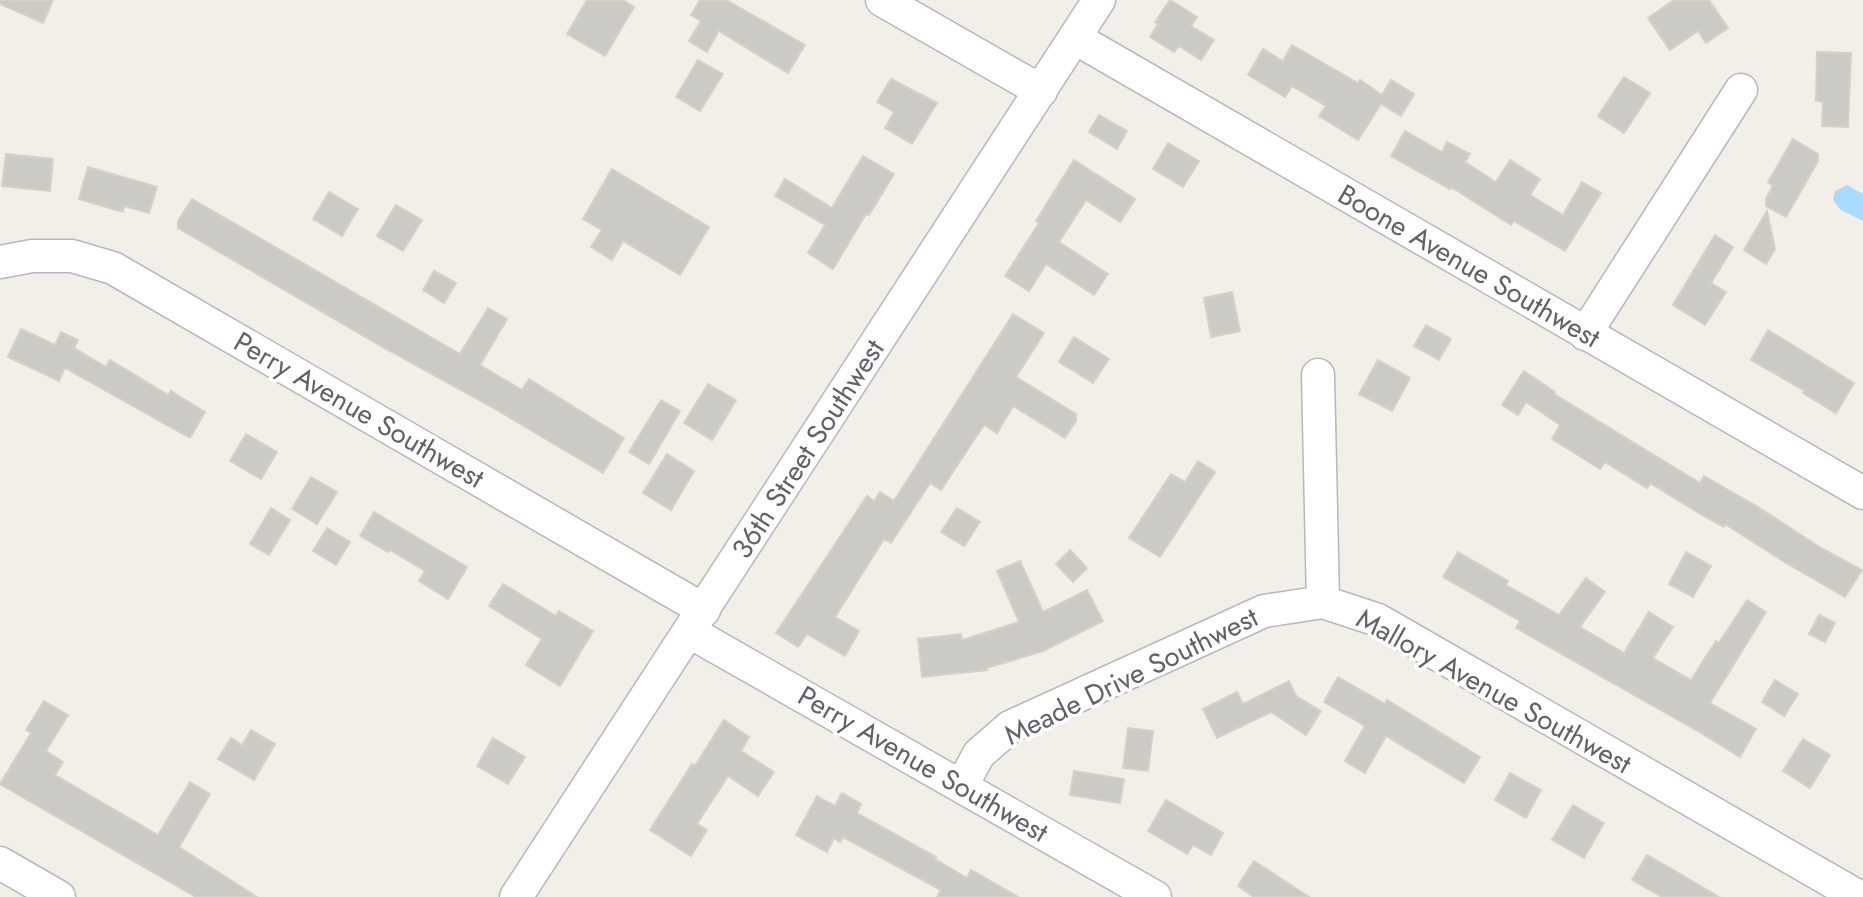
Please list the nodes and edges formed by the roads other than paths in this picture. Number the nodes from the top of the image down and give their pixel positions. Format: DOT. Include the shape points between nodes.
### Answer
graph roads {
  1 [pos="882,0"];
  2 [pos="1099,0"];
  3 [pos="1075,38"];
  4 [pos="1741,90"];
  5 [pos="1041,91"];
  6 [pos="0,261"];
  7 [pos="1585,334"];
  8 [pos="1318,375"];
  9 [pos="1863,493"];
  10 [pos="1323,602"];
  11 [pos="697,621"];
  12 [pos="962,785"];
  13 [pos="0,863"];
  14 [pos="59,897"];
  15 [pos="516,897"];
  16 [pos="1155,897"];
  17 [pos="1859,897"];
  1 -- 5 [label="street"];
  2 -- 3 [label="street, 36th Street Southwest"];
  3 -- 5 [label="street, 36th Street Southwest"];
  3 -- 7 [label="street, Boone Avenue Southwest"];
  4 -- 7 [label="street"];
  5 -- 11 [label="street, 36th Street Southwest"];
  6 -- 11 [label="street, Perry Avenue Southwest" via="72,256 113,268"];
  7 -- 9 [label="street, Boone Avenue Southwest"];
  8 -- 10 [label="street, Mallory Avenue Southwest"];
  10 -- 12 [label="street, Meade Drive Southwest" via="1264,611 1010,727 979,754"];
  10 -- 17 [label="street, Mallory Avenue Southwest" via="1378,620"];
  11 -- 12 [label="street, Perry Avenue Southwest"];
  11 -- 15 [label="street, 36th Street Southwest"];
  12 -- 16 [label="street, Perry Avenue Southwest"];
  13 -- 14 [label="street"];
}
